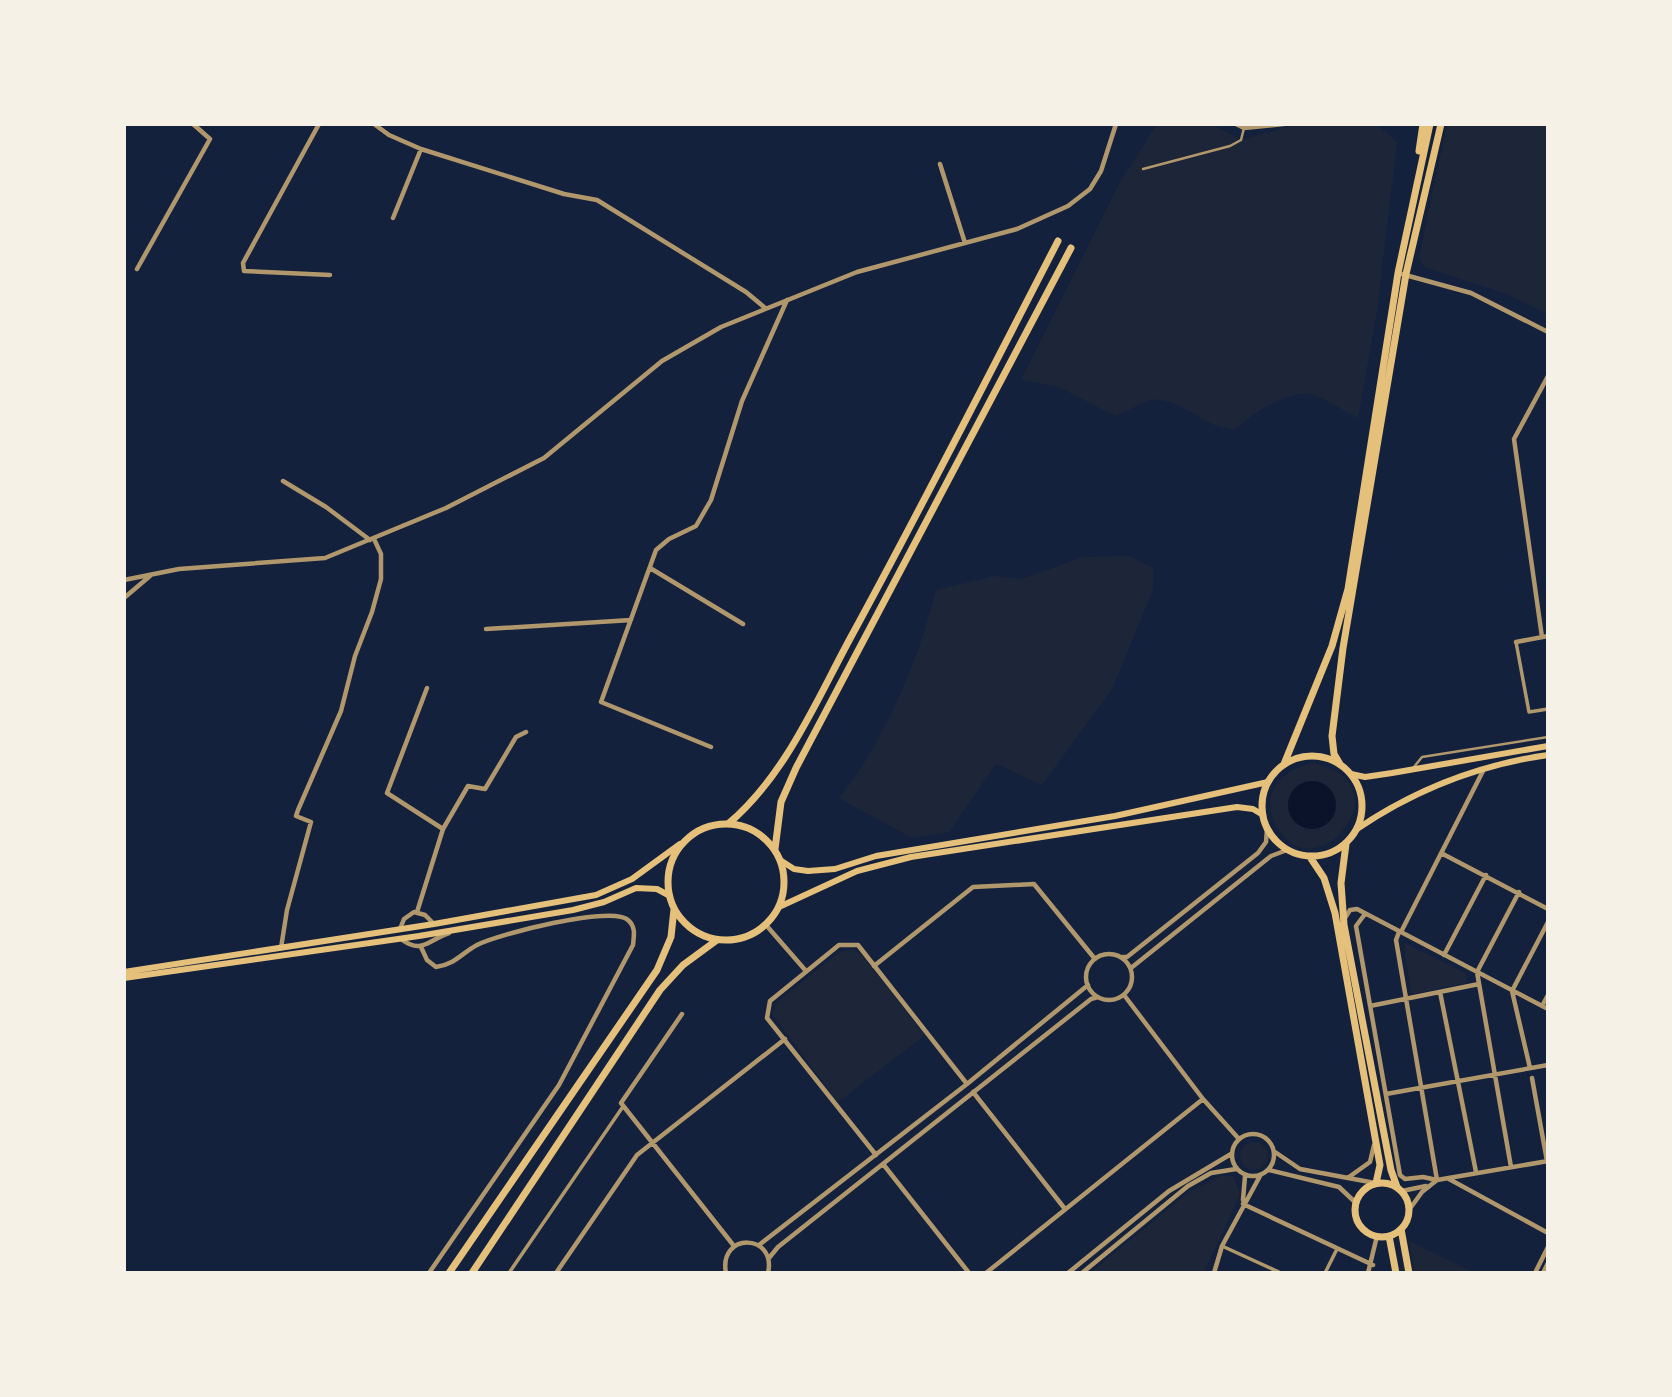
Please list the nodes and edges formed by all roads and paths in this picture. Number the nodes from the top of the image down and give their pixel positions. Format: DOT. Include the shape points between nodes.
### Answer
graph roads {
  1 [pos="193,124"];
  2 [pos="319,124"];
  3 [pos="373,124"];
  4 [pos="1116,124"];
  5 [pos="1236,124"];
  6 [pos="1284,124"];
  7 [pos="1423,124"];
  8 [pos="1430,124"];
  9 [pos="1441,124"];
  10 [pos="1244,128"];
  11 [pos="421,149"];
  12 [pos="940,164"];
  13 [pos="1420,165"];
  14 [pos="1143,169"];
  15 [pos="393,218"];
  16 [pos="1058,241"];
  17 [pos="965,243"];
  18 [pos="1071,248"];
  19 [pos="137,269"];
  20 [pos="1402,273"];
  21 [pos="330,275"];
  22 [pos="787,299"];
  23 [pos="764,307"];
  24 [pos="1548,332"];
  25 [pos="1548,376"];
  26 [pos="283,481"];
  27 [pos="372,540"];
  28 [pos="649,568"];
  29 [pos="151,575"];
  30 [pos="124,580"];
  31 [pos="1350,589"];
  32 [pos="124,598"];
  33 [pos="631,620"];
  34 [pos="743,624"];
  35 [pos="486,629"];
  36 [pos="1545,637"];
  37 [pos="1516,642"];
  38 [pos="427,688"];
  39 [pos="1548,709"];
  40 [pos="526,733"];
  41 [pos="1548,737"];
  42 [pos="1548,746"];
  43 [pos="711,747"];
  44 [pos="1548,755"];
  45 [pos="1284,764"];
  46 [pos="1340,764"];
  47 [pos="1484,768"];
  48 [pos="1412,770"];
  49 [pos="1351,774"];
  50 [pos="1268,782"];
  51 [pos="1263,816"];
  52 [pos="728,824"];
  53 [pos="443,829"];
  54 [pos="1267,829"];
  55 [pos="1357,829"];
  56 [pos="680,844"];
  57 [pos="1346,844"];
  58 [pos="775,849"];
  59 [pos="1287,850"];
  60 [pos="1441,853"];
  61 [pos="1310,857"];
  62 [pos="780,860"];
  63 [pos="1486,875"];
  64 [pos="1519,892"];
  65 [pos="670,896"];
  66 [pos="779,907"];
  67 [pos="674,909"];
  68 [pos="1548,909"];
  69 [pos="417,912"];
  70 [pos="1365,914"];
  71 [pos="1548,922"];
  72 [pos="434,924"];
  73 [pos="766,925"];
  74 [pos="1344,925"];
  75 [pos="468,928"];
  76 [pos="400,929"];
  77 [pos="1400,932"];
  78 [pos="401,938"];
  79 [pos="717,940"];
  80 [pos="421,947"];
  81 [pos="281,948"];
  82 [pos="1444,955"];
  83 [pos="1122,957"];
  84 [pos="1095,959"];
  85 [pos="874,966"];
  86 [pos="1131,968"];
  87 [pos="806,971"];
  88 [pos="124,972"];
  89 [pos="1477,972"];
  90 [pos="124,978"];
  91 [pos="1479,984"];
  92 [pos="1088,985"];
  93 [pos="1512,991"];
  94 [pos="1440,992"];
  95 [pos="1124,995"];
  96 [pos="1548,995"];
  97 [pos="1098,997"];
  98 [pos="1405,999"];
  99 [pos="1370,1006"];
  100 [pos="1542,1006"];
  101 [pos="1548,1009"];
  102 [pos="682,1014"];
  103 [pos="785,1040"];
  104 [pos="1548,1065"];
  105 [pos="1530,1068"];
  106 [pos="1495,1074"];
  107 [pos="1532,1077"];
  108 [pos="1456,1081"];
  109 [pos="967,1084"];
  110 [pos="1421,1088"];
  111 [pos="974,1092"];
  112 [pos="1386,1094"];
  113 [pos="1203,1099"];
  114 [pos="622,1108"];
  115 [pos="1374,1137"];
  116 [pos="1239,1139"];
  117 [pos="652,1143"];
  118 [pos="1274,1151"];
  119 [pos="1231,1154"];
  120 [pos="876,1155"];
  121 [pos="1548,1161"];
  122 [pos="883,1164"];
  123 [pos="1511,1167"];
  124 [pos="1236,1170"];
  125 [pos="1269,1170"];
  126 [pos="1476,1172"];
  127 [pos="1245,1176"];
  128 [pos="1260,1176"];
  129 [pos="1348,1177"];
  130 [pos="1448,1179"];
  131 [pos="1437,1180"];
  132 [pos="1376,1183"];
  133 [pos="1430,1184"];
  134 [pos="1400,1189"];
  135 [pos="1356,1203"];
  136 [pos="1243,1204"];
  137 [pos="1065,1209"];
  138 [pos="1409,1210"];
  139 [pos="1401,1230"];
  140 [pos="1548,1233"];
  141 [pos="1377,1236"];
  142 [pos="1389,1236"];
  143 [pos="759,1245"];
  144 [pos="734,1246"];
  145 [pos="1222,1246"];
  146 [pos="1548,1247"];
  147 [pos="1338,1249"];
  148 [pos="769,1258"];
  149 [pos="1548,1263"];
  150 [pos="1373,1265"];
  151 [pos="429,1273"];
  152 [pos="449,1273"];
  153 [pos="472,1273"];
  154 [pos="509,1273"];
  155 [pos="556,1273"];
  156 [pos="726,1273"];
  157 [pos="768,1273"];
  158 [pos="969,1273"];
  159 [pos="986,1273"];
  160 [pos="1068,1273"];
  161 [pos="1082,1273"];
  162 [pos="1214,1273"];
  163 [pos="1281,1273"];
  164 [pos="1325,1273"];
  165 [pos="1368,1273"];
  166 [pos="1396,1273"];
  167 [pos="1409,1273"];
  168 [pos="1535,1273"];
  169 [pos="1543,1273"];
  1 -- 19 [label="street" via="210,139"];
  2 -- 21 [label="street" via="243,263 244,271"];
  3 -- 11 [label="street"];
  4 -- 17 [label="street" via="1101,171 1090,189 1069,206 1017,229"];
  5 -- 10 [label="street"];
  6 -- 10 [label="street"];
  7 -- 13 [label="main road"];
  8 -- 13 [label="main road"];
  9 -- 20 [label="main road"];
  10 -- 14 [label="lane" via="1241,140 1230,146"];
  11 -- 15 [label="street"];
  11 -- 23 [label="street" via="597,200"];
  12 -- 17 [label="street"];
  13 -- 20 [label="main road"];
  16 -- 52 [label="main road" via="905,538 780,767 759,797"];
  17 -- 22 [label="street" via="857,272"];
  18 -- 58 [label="main road" via="796,768 781,802"];
  20 -- 24 [label="street" via="1471,293"];
  20 -- 31 [label="main road"];
  22 -- 23 [label="street"];
  22 -- 28 [label="street" via="742,401 711,500 696,526 656,550"];
  23 -- 27 [label="street" via="662,361 544,458"];
  25 -- 36 [label="street" via="1514,439"];
  26 -- 27 [label="street"];
  27 -- 29 [label="street" via="325,558"];
  27 -- 81 [label="street" via="381,554 381,579 341,711 296,816 311,822"];
  28 -- 33 [label="street"];
  28 -- 34 [label="street"];
  29 -- 30 [label="street"];
  29 -- 32 [label="street"];
  31 -- 45 [label="main road"];
  31 -- 46 [label="main road" via="1332,736"];
  33 -- 35 [label="street"];
  33 -- 43 [label="street" via="601,702"];
  36 -- 37 [label="street"];
  37 -- 39 [label="street" via="1529,712"];
  38 -- 53 [label="street" via="387,793"];
  40 -- 53 [label="street" via="516,737 485,789 468,786"];
  41 -- 48 [label="lane" via="1422,757"];
  42 -- 48 [label="main road"];
  44 -- 47 [label="main road"];
  45 -- 46 [label="main road" via="1312,756"];
  45 -- 50 [label="main road"];
  46 -- 49 [label="main road"];
  47 -- 55 [label="main road" via="1449,778 1394,804"];
  47 -- 60 [label="street"];
  48 -- 49 [label="main road" via="1365,777"];
  49 -- 55 [label="main road" via="1362,801"];
  50 -- 51 [label="main road" via="1262,798"];
  50 -- 62 [label="main road" via="1115,816 876,856 835,869 794,869"];
  51 -- 54 [label="main road"];
  51 -- 66 [label="main road" via="1237,807 911,857 857,871"];
  52 -- 56 [label="main road" via="712,826"];
  52 -- 58 [label="main road" via="746,827"];
  53 -- 69 [label="street"];
  54 -- 59 [label="main road"];
  54 -- 83 [label="street" via="1266,842 1258,853 1128,957"];
  55 -- 57 [label="main road"];
  56 -- 65 [label="main road" via="670,868"];
  56 -- 72 [label="main road" via="632,879 596,895"];
  57 -- 61 [label="main road"];
  57 -- 74 [label="main road" via="1341,883"];
  58 -- 62 [label="main road"];
  59 -- 61 [label="main road"];
  59 -- 86 [label="street" via="1271,856"];
  60 -- 63 [label="street"];
  60 -- 77 [label="street"];
  61 -- 115 [label="main road" via="1324,878 1335,913"];
  62 -- 66 [label="main road" via="784,883"];
  63 -- 64 [label="street"];
  63 -- 82 [label="street"];
  64 -- 68 [label="street"];
  64 -- 89 [label="street"];
  65 -- 67 [label="main road"];
  65 -- 75 [label="main road" via="657,889 636,888 573,910"];
  66 -- 73 [label="main road"];
  67 -- 79 [label="main road" via="692,929"];
  67 -- 152 [label="main road" via="671,937 657,970"];
  69 -- 72 [label="street"];
  69 -- 76 [label="street" via="408,915"];
  70 -- 74 [label="street" via="1350,910"];
  70 -- 77 [label="street"];
  70 -- 99 [label="street" via="1356,926"];
  71 -- 93 [label="street"];
  72 -- 76 [label="main road"];
  73 -- 79 [label="main road" via="743,937"];
  73 -- 87 [label="street"];
  74 -- 134 [label="main road" via="1391,1171"];
  75 -- 78 [label="main road"];
  75 -- 80 [label="street"];
  76 -- 81 [label="main road"];
  77 -- 82 [label="street"];
  77 -- 98 [label="street" via="1395,940"];
  78 -- 80 [label="street"];
  78 -- 90 [label="main road"];
  79 -- 153 [label="main road" via="682,965 660,990"];
  80 -- 151 [label="street" via="436,967 449,965 477,945 504,934 581,919 614,914 628,919 635,930 633,944 559,1086"];
  81 -- 88 [label="main road"];
  82 -- 89 [label="street"];
  83 -- 84 [label="street" via="1111,954"];
  83 -- 86 [label="street"];
  84 -- 85 [label="street" via="1034,884 973,887"];
  84 -- 92 [label="street" via="1087,970"];
  85 -- 87 [label="street" via="858,945 839,945"];
  85 -- 109 [label="street"];
  86 -- 95 [label="street" via="1131,985"];
  87 -- 103 [label="street" via="770,1001 767,1018"];
  89 -- 91 [label="street"];
  89 -- 93 [label="street"];
  91 -- 94 [label="street"];
  91 -- 106 [label="street"];
  92 -- 97 [label="street"];
  92 -- 109 [label="street"];
  93 -- 100 [label="street"];
  93 -- 105 [label="street"];
  94 -- 98 [label="street"];
  94 -- 108 [label="street"];
  95 -- 97 [label="street" via="1109,1000"];
  95 -- 113 [label="street"];
  96 -- 100 [label="street"];
  97 -- 111 [label="street"];
  98 -- 99 [label="street"];
  98 -- 110 [label="street"];
  99 -- 112 [label="street"];
  100 -- 101 [label="street"];
  102 -- 114 [label="street" via="621,1103"];
  103 -- 117 [label="street"];
  103 -- 120 [label="street"];
  104 -- 105 [label="street"];
  105 -- 106 [label="street"];
  105 -- 107 [label="street"];
  106 -- 108 [label="street"];
  106 -- 123 [label="street"];
  107 -- 121 [label="street"];
  108 -- 110 [label="street"];
  108 -- 126 [label="street"];
  109 -- 120 [label="street"];
  110 -- 112 [label="street"];
  110 -- 131 [label="street"];
  111 -- 122 [label="street"];
  111 -- 137 [label="street"];
  112 -- 131 [label="street" via="1400,1175"];
  113 -- 116 [label="street"];
  113 -- 137 [label="street"];
  114 -- 117 [label="street"];
  114 -- 154 [label="street"];
  115 -- 129 [label="street" via="1370,1162"];
  115 -- 132 [label="main road" via="1380,1165"];
  116 -- 118 [label="street" via="1264,1137"];
  116 -- 119 [label="street"];
  117 -- 144 [label="street"];
  117 -- 155 [label="street" via="636,1155"];
  118 -- 125 [label="street"];
  118 -- 129 [label="street" via="1300,1169"];
  119 -- 124 [label="street"];
  119 -- 160 [label="street" via="1168,1191"];
  120 -- 143 [label="street"];
  121 -- 123 [label="street"];
  122 -- 148 [label="street"];
  122 -- 158 [label="street"];
  123 -- 126 [label="street"];
  124 -- 127 [label="street"];
  124 -- 161 [label="street" via="1211,1172 1188,1186"];
  125 -- 128 [label="street"];
  125 -- 135 [label="street" via="1339,1186"];
  126 -- 130 [label="street"];
  127 -- 128 [label="street"];
  127 -- 136 [label="street"];
  128 -- 136 [label="street"];
  129 -- 132 [label="street"];
  130 -- 131 [label="street"];
  130 -- 140 [label="street"];
  131 -- 133 [label="street"];
  132 -- 134 [label="main road"];
  132 -- 135 [label="main road" via="1364,1190"];
  133 -- 134 [label="street"];
  133 -- 138 [label="street"];
  134 -- 138 [label="main road"];
  135 -- 141 [label="main road" via="1359,1223"];
  136 -- 145 [label="street"];
  136 -- 147 [label="street"];
  137 -- 159 [label="street"];
  138 -- 139 [label="main road"];
  139 -- 142 [label="main road"];
  139 -- 167 [label="main road"];
  141 -- 142 [label="main road"];
  141 -- 150 [label="street"];
  142 -- 166 [label="main road"];
  143 -- 144 [label="street"];
  143 -- 148 [label="street"];
  144 -- 156 [label="street" via="725,1262"];
  145 -- 162 [label="street"];
  145 -- 163 [label="street"];
  146 -- 168 [label="street"];
  147 -- 150 [label="street"];
  147 -- 164 [label="street"];
  148 -- 157 [label="street"];
  149 -- 169 [label="street"];
  150 -- 165 [label="street"];
}
